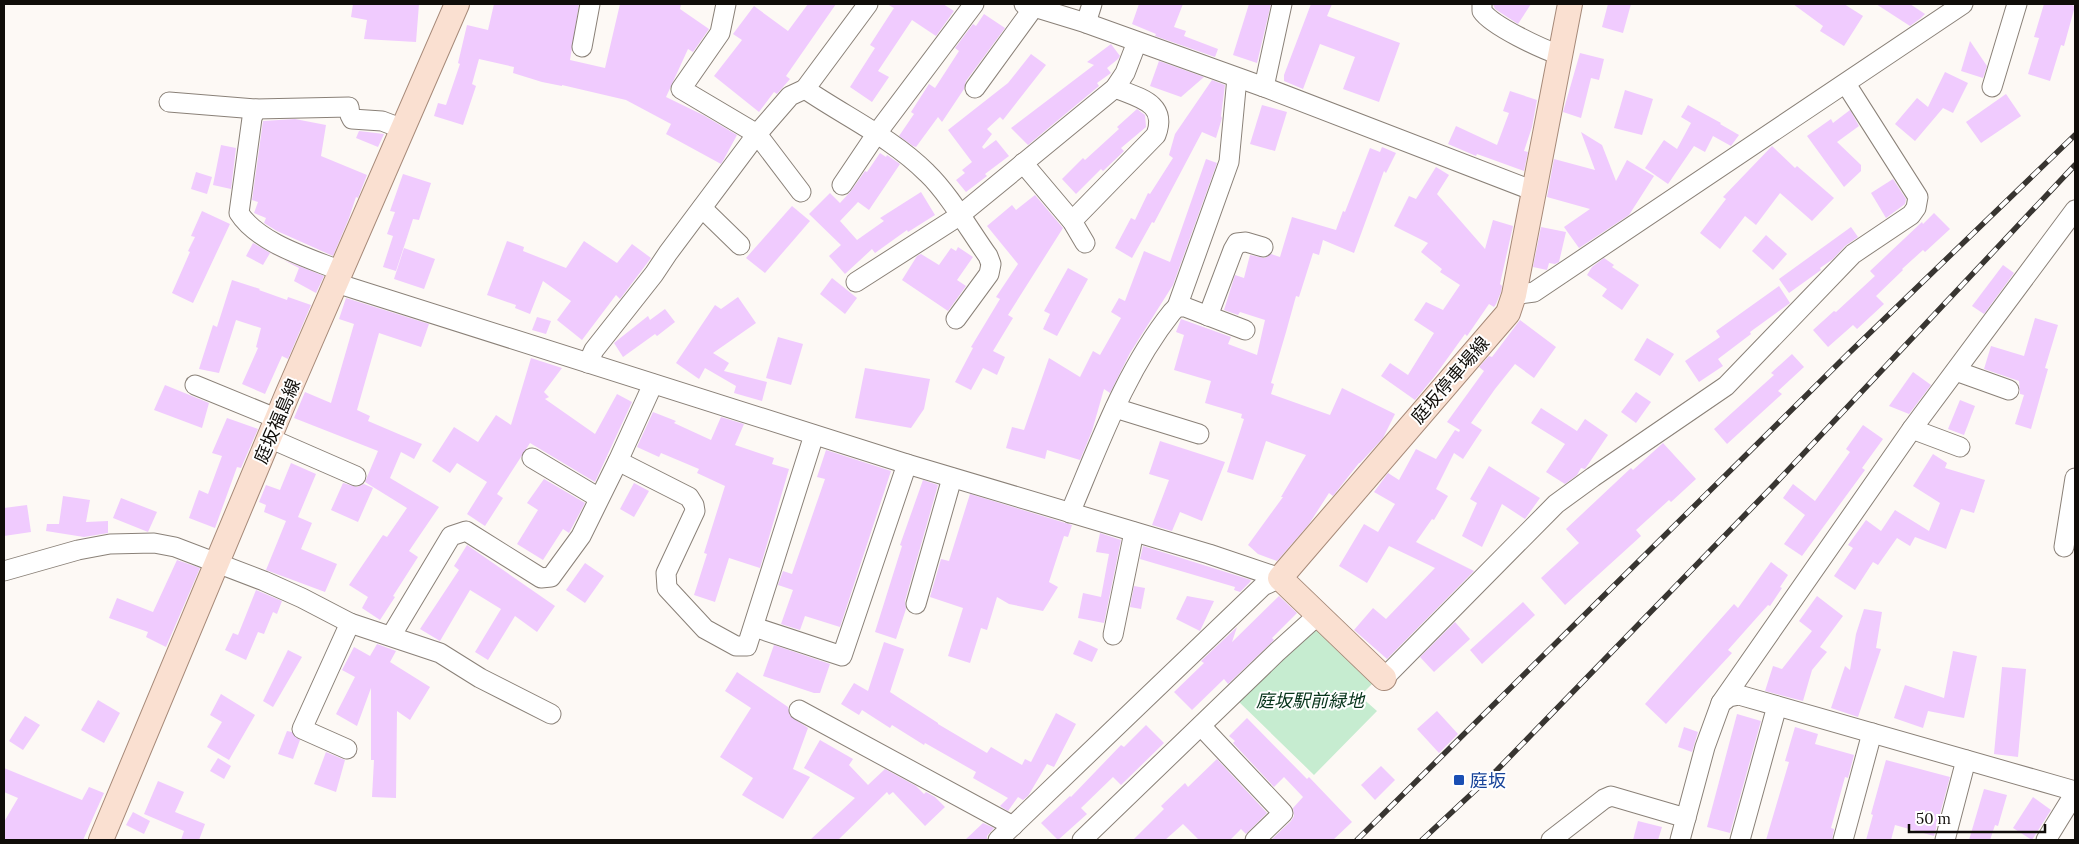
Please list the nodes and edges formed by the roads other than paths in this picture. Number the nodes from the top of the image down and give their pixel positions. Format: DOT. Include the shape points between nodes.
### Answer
graph roads {
  1 [pos="457,4"];
  2 [pos="590,4"];
  3 [pos="726,4"];
  4 [pos="868,4"];
  5 [pos="974,4"];
  6 [pos="1092,4"];
  7 [pos="1282,4"];
  8 [pos="1482,4"];
  9 [pos="1570,4"];
  10 [pos="1963,4"];
  11 [pos="2017,4"];
  12 [pos="1029,5"];
  13 [pos="1086,23"];
  14 [pos="1137,42"];
  15 [pos="582,47"];
  16 [pos="1560,55"];
  17 [pos="1238,78"];
  18 [pos="1846,84"];
  19 [pos="1264,87"];
  20 [pos="1992,87"];
  21 [pos="975,88"];
  22 [pos="1115,88"];
  23 [pos="805,89"];
  24 [pos="169,102"];
  25 [pos="256,109"];
  26 [pos="403,129"];
  27 [pos="877,133"];
  28 [pos="757,134"];
  29 [pos="1022,163"];
  30 [pos="842,185"];
  31 [pos="1534,191"];
  32 [pos="801,192"];
  33 [pos="702,208"];
  34 [pos="2075,210"];
  35 [pos="959,216"];
  36 [pos="1072,221"];
  37 [pos="1086,243"];
  38 [pos="740,245"];
  39 [pos="1264,246"];
  40 [pos="339,277"];
  41 [pos="856,282"];
  42 [pos="1514,295"];
  43 [pos="1177,307"];
  44 [pos="1208,316"];
  45 [pos="956,319"];
  46 [pos="1245,330"];
  47 [pos="588,363"];
  48 [pos="1956,371"];
  49 [pos="653,384"];
  50 [pos="195,385"];
  51 [pos="2009,390"];
  52 [pos="1115,408"];
  53 [pos="274,428"];
  54 [pos="1912,429"];
  55 [pos="814,434"];
  56 [pos="1199,434"];
  57 [pos="1960,446"];
  58 [pos="532,458"];
  59 [pos="618,461"];
  60 [pos="906,464"];
  61 [pos="356,476"];
  62 [pos="952,478"];
  63 [pos="2075,478"];
  64 [pos="599,498"];
  65 [pos="1070,513"];
  66 [pos="1134,532"];
  67 [pos="2064,548"];
  68 [pos="217,562"];
  69 [pos="4,571"];
  70 [pos="1280,578"];
  71 [pos="916,604"];
  72 [pos="1318,615"];
  73 [pos="350,623"];
  74 [pos="754,627"];
  75 [pos="1113,635"];
  76 [pos="391,636"];
  77 [pos="1384,678"];
  78 [pos="1721,703"];
  79 [pos="1777,706"];
  80 [pos="799,710"];
  81 [pos="551,714"];
  82 [pos="1201,726"];
  83 [pos="1872,733"];
  84 [pos="347,749"];
  85 [pos="1966,760"];
  86 [pos="2075,792"];
  87 [pos="1686,818"];
  88 [pos="1014,826"];
  89 [pos="101,840"];
  90 [pos="998,840"];
  91 [pos="1082,840"];
  92 [pos="1255,840"];
  93 [pos="1551,840"];
  94 [pos="1680,840"];
  95 [pos="1740,840"];
  96 [pos="1843,840"];
  97 [pos="1945,840"];
  98 [pos="2046,840"];
  1 -- 26 [label="main road, 庭坂福島線"];
  2 -- 15 [label="street"];
  3 -- 28 [label="street" via="720,33 681,89"];
  4 -- 23 [label="street"];
  5 -- 27 [label="street"];
  6 -- 13 [label="street"];
  7 -- 19 [label="street"];
  8 -- 16 [label="street" via="1482,11 1492,22"];
  9 -- 16 [label="main road, 庭坂停車場線"];
  10 -- 18 [label="street"];
  11 -- 20 [label="street"];
  12 -- 13 [label="street"];
  12 -- 21 [label="street"];
  13 -- 14 [label="street"];
  14 -- 17 [label="street"];
  14 -- 22 [label="street"];
  16 -- 31 [label="main road, 庭坂停車場線"];
  17 -- 19 [label="street"];
  17 -- 43 [label="street" via="1229,162"];
  18 -- 42 [label="street" via="1534,292"];
  18 -- 77 [label="street" via="1918,197 1911,215 1853,254 1726,386 1556,504"];
  19 -- 31 [label="street"];
  22 -- 29 [label="street"];
  22 -- 36 [label="street" via="1148,101 1160,118 1160,124 1156,135"];
  23 -- 27 [label="street"];
  23 -- 28 [label="street" via="790,96"];
  24 -- 25 [label="street"];
  25 -- 26 [label="street" via="349,107 352,118 382,121"];
  25 -- 40 [label="street" via="239,213 249,227 263,236"];
  26 -- 40 [label="main road, 庭坂福島線"];
  27 -- 30 [label="street"];
  27 -- 35 [label="street" via="927,172"];
  28 -- 32 [label="street"];
  28 -- 33 [label="street"];
  29 -- 35 [label="street"];
  29 -- 36 [label="street"];
  31 -- 42 [label="main road, 庭坂停車場線"];
  33 -- 38 [label="street"];
  33 -- 47 [label="street" via="594,350"];
  34 -- 48 [label="street"];
  35 -- 41 [label="street"];
  35 -- 45 [label="street" via="991,264 989,274"];
  36 -- 37 [label="street"];
  39 -- 44 [label="street" via="1246,242 1237,244"];
  40 -- 47 [label="street"];
  40 -- 53 [label="main road, 庭坂福島線"];
  42 -- 70 [label="main road, 庭坂停車場線" via="1508,313"];
  43 -- 44 [label="street"];
  43 -- 52 [label="street" via="1164,321"];
  44 -- 46 [label="street"];
  47 -- 49 [label="street"];
  48 -- 51 [label="street"];
  48 -- 54 [label="street"];
  49 -- 55 [label="street"];
  49 -- 59 [label="street"];
  50 -- 53 [label="street"];
  52 -- 56 [label="street"];
  52 -- 65 [label="street"];
  53 -- 61 [label="street"];
  53 -- 68 [label="main road, 庭坂福島線"];
  54 -- 57 [label="street"];
  54 -- 78 [label="street"];
  55 -- 60 [label="street"];
  55 -- 74 [label="street"];
  58 -- 64 [label="street"];
  59 -- 64 [label="street"];
  59 -- 74 [label="street" via="689,496 694,505 666,572 667,588 705,629 736,646 747,646"];
  60 -- 62 [label="street"];
  60 -- 74 [label="street" via="842,656"];
  62 -- 65 [label="street"];
  62 -- 71 [label="street"];
  63 -- 67 [label="street"];
  64 -- 76 [label="street" via="581,536 551,577 542,578 466,531 451,536"];
  65 -- 66 [label="street"];
  66 -- 70 [label="street"];
  66 -- 75 [label="street"];
  68 -- 69 [label="street" via="154,543 110,544"];
  68 -- 73 [label="street" via="302,598"];
  68 -- 89 [label="main road, 庭坂福島線"];
  70 -- 72 [label="main road"];
  70 -- 88 [label="street" via="1263,586"];
  72 -- 77 [label="main road"];
  72 -- 82 [label="street"];
  73 -- 76 [label="street"];
  73 -- 84 [label="street" via="302,729"];
  76 -- 81 [label="street" via="440,653 480,678"];
  78 -- 79 [label="street" via="1739,695"];
  78 -- 87 [label="street"];
  79 -- 83 [label="street"];
  79 -- 95 [label="street"];
  80 -- 88 [label="street"];
  82 -- 91 [label="street"];
  82 -- 92 [label="street" via="1283,813"];
  83 -- 85 [label="street"];
  83 -- 96 [label="street"];
  85 -- 86 [label="street"];
  85 -- 97 [label="street"];
  86 -- 98 [label="street"];
  87 -- 93 [label="street" via="1612,796"];
  87 -- 94 [label="street"];
  88 -- 90 [label="street"];
}
